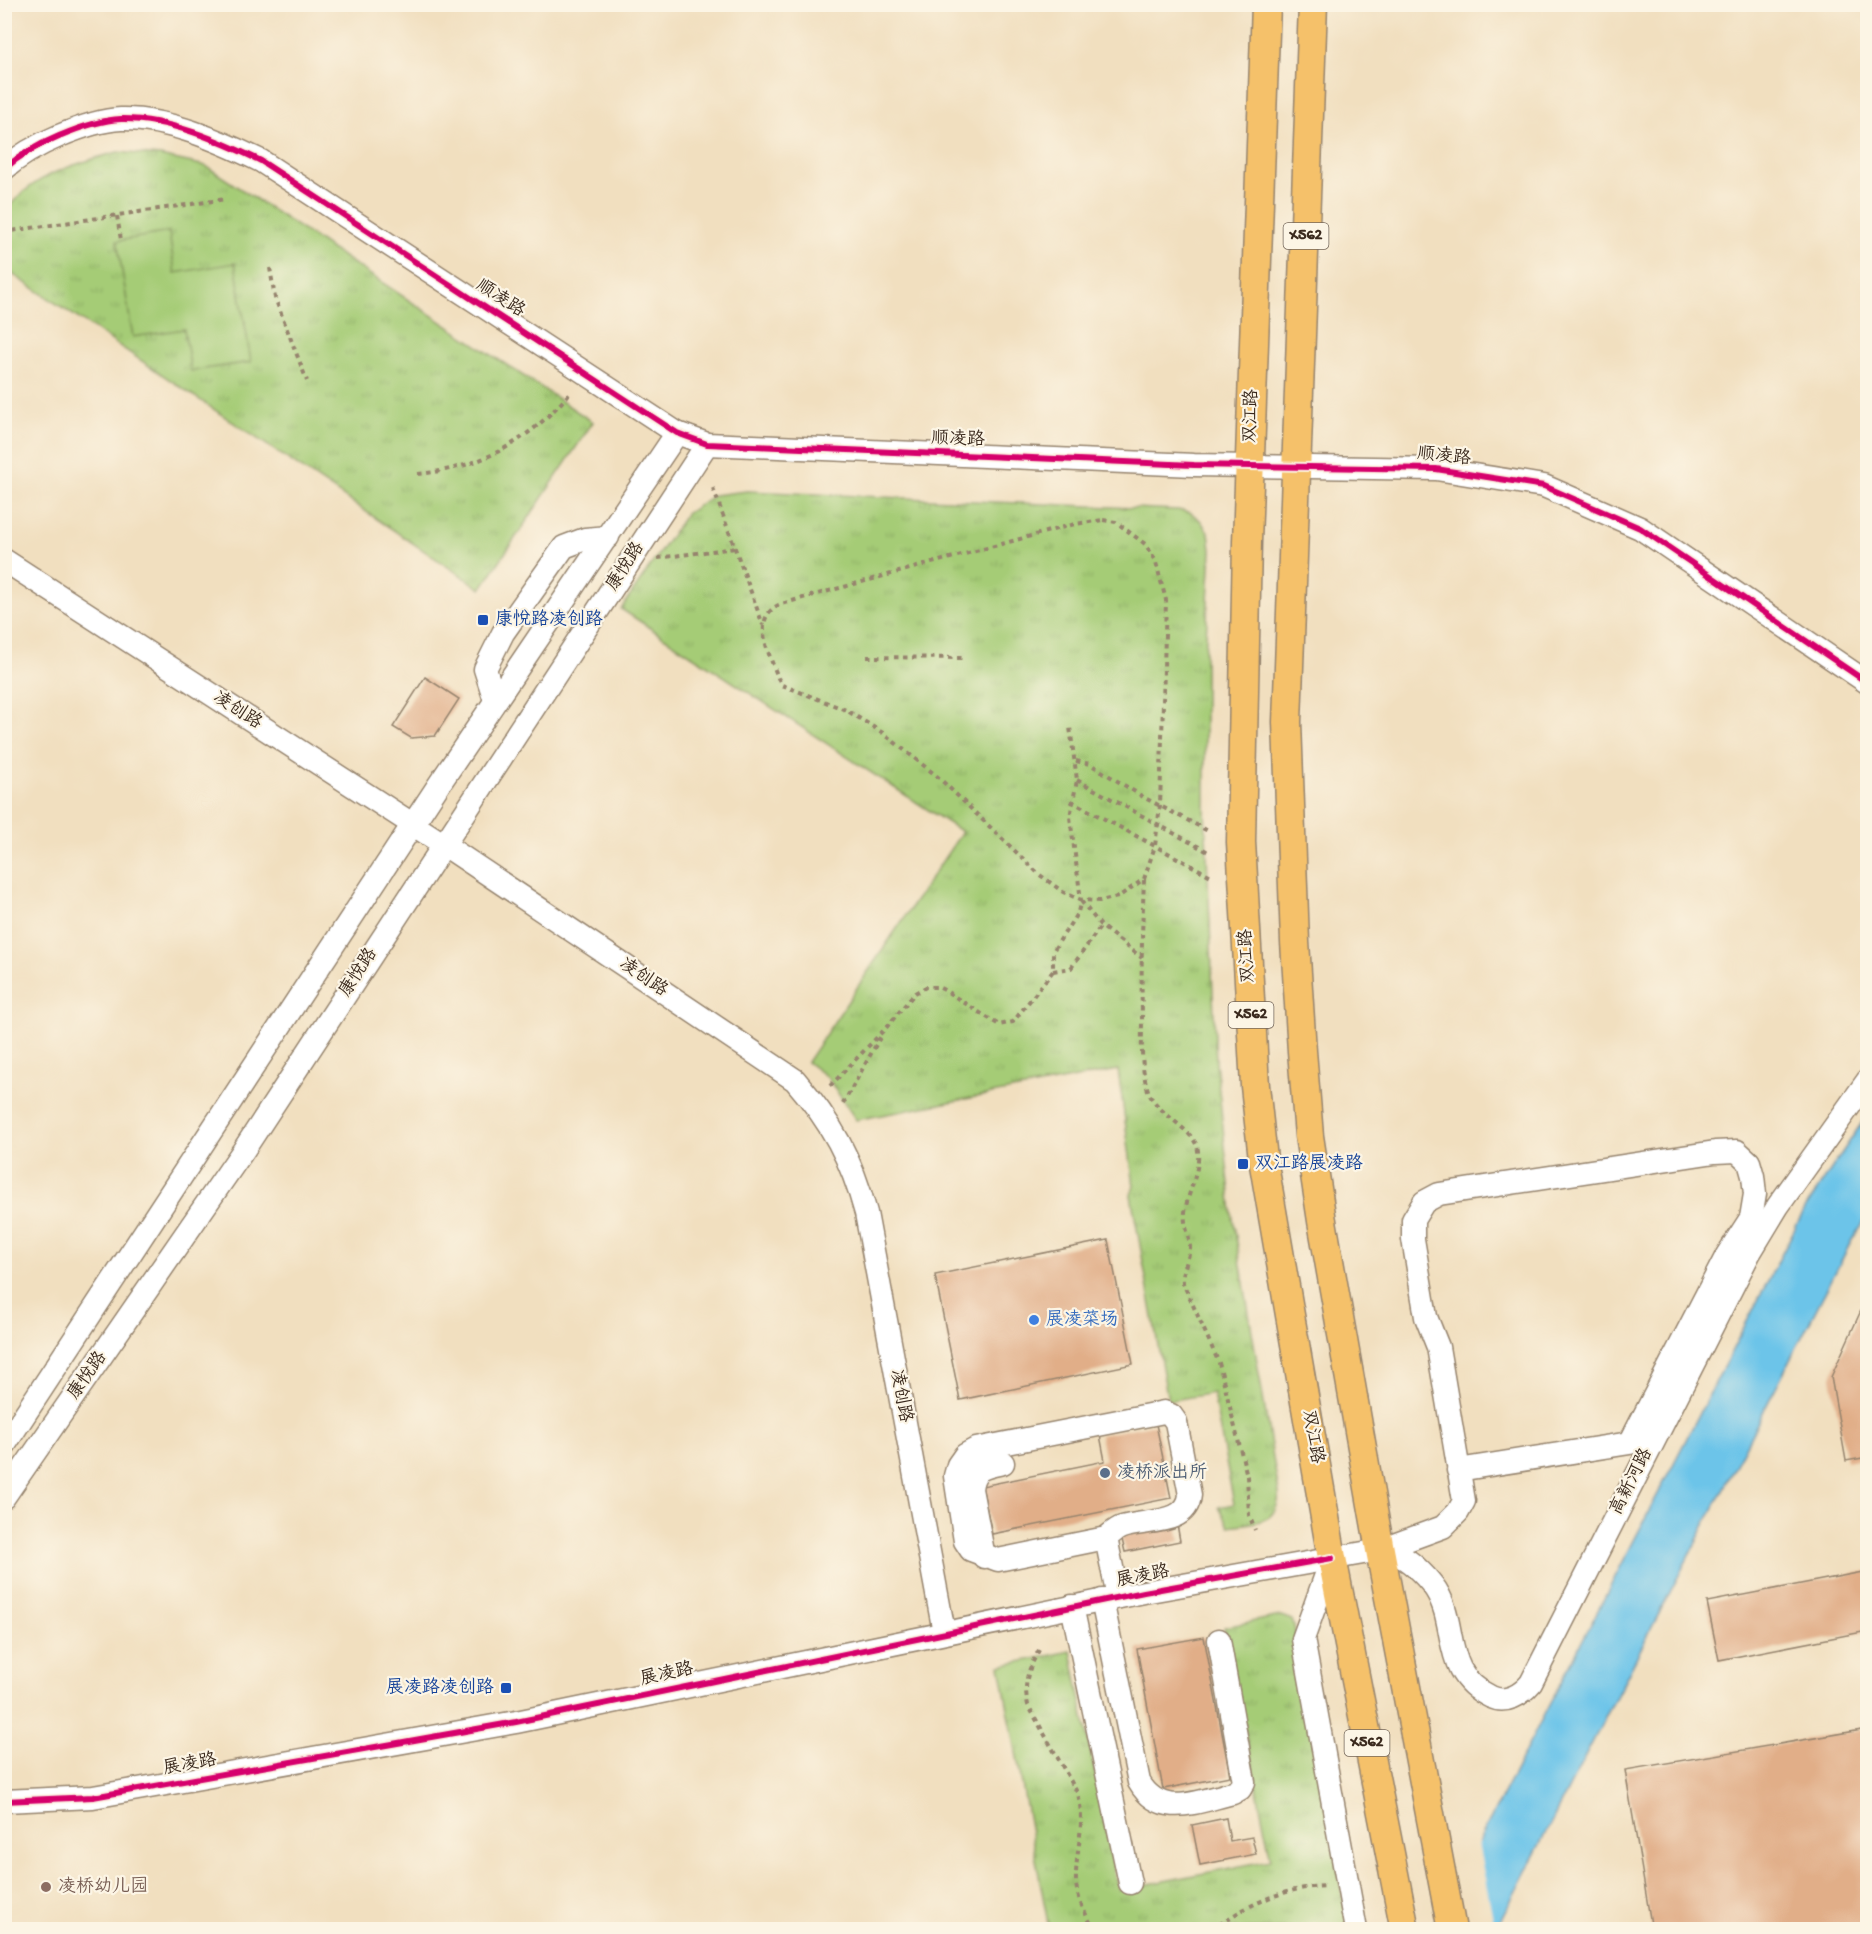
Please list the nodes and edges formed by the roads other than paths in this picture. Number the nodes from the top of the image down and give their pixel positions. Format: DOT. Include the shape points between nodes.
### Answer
graph roads {
  1 [pos="1266,4"];
  2 [pos="1313,4"];
  3 [pos="4,169"];
  4 [pos="677,433"];
  5 [pos="707,444"];
  6 [pos="1250,465"];
  7 [pos="1298,467"];
  8 [pos="608,537"];
  9 [pos="4,561"];
  10 [pos="1868,683"];
  11 [pos="495,700"];
  12 [pos="413,825"];
  13 [pos="443,844"];
  14 [pos="1868,1080"];
  15 [pos="4,1446"];
  16 [pos="1004,1463"];
  17 [pos="1458,1470"];
  18 [pos="4,1497"];
  19 [pos="1106,1538"];
  20 [pos="1380,1550"];
  21 [pos="984,1557"];
  22 [pos="1332,1558"];
  23 [pos="1110,1599"];
  24 [pos="1072,1606"];
  25 [pos="944,1632"];
  26 [pos="1219,1640"];
  27 [pos="4,1801"];
  28 [pos="1130,1883"];
  29 [pos="1405,1928"];
  30 [pos="1356,1929"];
  31 [pos="1452,1929"];
  1 -- 6 [label="main road, 双江路 / X562"];
  2 -- 7 [label="main road, X562"];
  3 -- 4 [label="street, 顺凌路" via="46,141 80,127 121,119 166,125 218,140 261,162"];
  4 -- 5 [label="street, 顺凌路"];
  4 -- 8 [label="street, 康悦路"];
  5 -- 6 [label="street, 顺凌路"];
  5 -- 13 [label="street, 康悦路"];
  6 -- 7 [label="street, 顺凌路"];
  6 -- 22 [label="main road, 双江路 / X562" via="1241,842 1255,1086 1263,1159"];
  7 -- 10 [label="street, 顺凌路" via="1436,469 1544,486 1640,528"];
  7 -- 20 [label="main road, X562" via="1287,722 1302,1051 1321,1210"];
  8 -- 11 [label="street, 康悦路"];
  8 -- 11 [label="street" via="585,539 564,547 503,633 485,669"];
  9 -- 12 [label="street, 凌创路"];
  11 -- 12 [label="street, 康悦路"];
  12 -- 13 [label="street, 凌创路"];
  12 -- 15 [label="street, 康悦路"];
  13 -- 18 [label="street, 康悦路" via="243,1151"];
  13 -- 25 [label="street, 凌创路" via="795,1080 823,1112 857,1179 866,1213"];
  14 -- 20 [label="street, 高新河路" via="1778,1206 1749,1254 1531,1683 1522,1693 1506,1700 1496,1699 1467,1680 1455,1660 1435,1589 1402,1557"];
  16 -- 21 [label="street" via="982,1467 972,1478"];
  17 -- 17 [label="street, 展凌路" via="1438,1347 1426,1317 1413,1239 1413,1220 1424,1202 1439,1194 1737,1151 1749,1162 1755,1194 1751,1218 1727,1256 1630,1443"];
  17 -- 20 [label="street, 展凌路" via="1464,1501 1458,1512 1443,1527"];
  19 -- 21 [label="street" via="1008,1559"];
  19 -- 21 [label="street" via="1120,1527 1173,1517 1184,1512 1189,1504 1172,1415 1153,1413 976,1449 965,1455 958,1465 955,1489 965,1541 971,1550"];
  19 -- 23 [label="street"];
  20 -- 22 [label="street, 展凌路"];
  20 -- 31 [label="main road, X562"];
  22 -- 23 [label="street, 展凌路"];
  22 -- 29 [label="main road, 双江路 / X562"];
  22 -- 30 [label="street" via="1302,1639"];
  23 -- 24 [label="street, 展凌路"];
  23 -- 26 [label="street" via="1139,1782 1156,1802 1177,1805 1233,1793 1244,1782"];
  24 -- 25 [label="street, 展凌路"];
  24 -- 28 [label="street"];
  25 -- 27 [label="street, 展凌路" via="516,1722 93,1797"];
}
